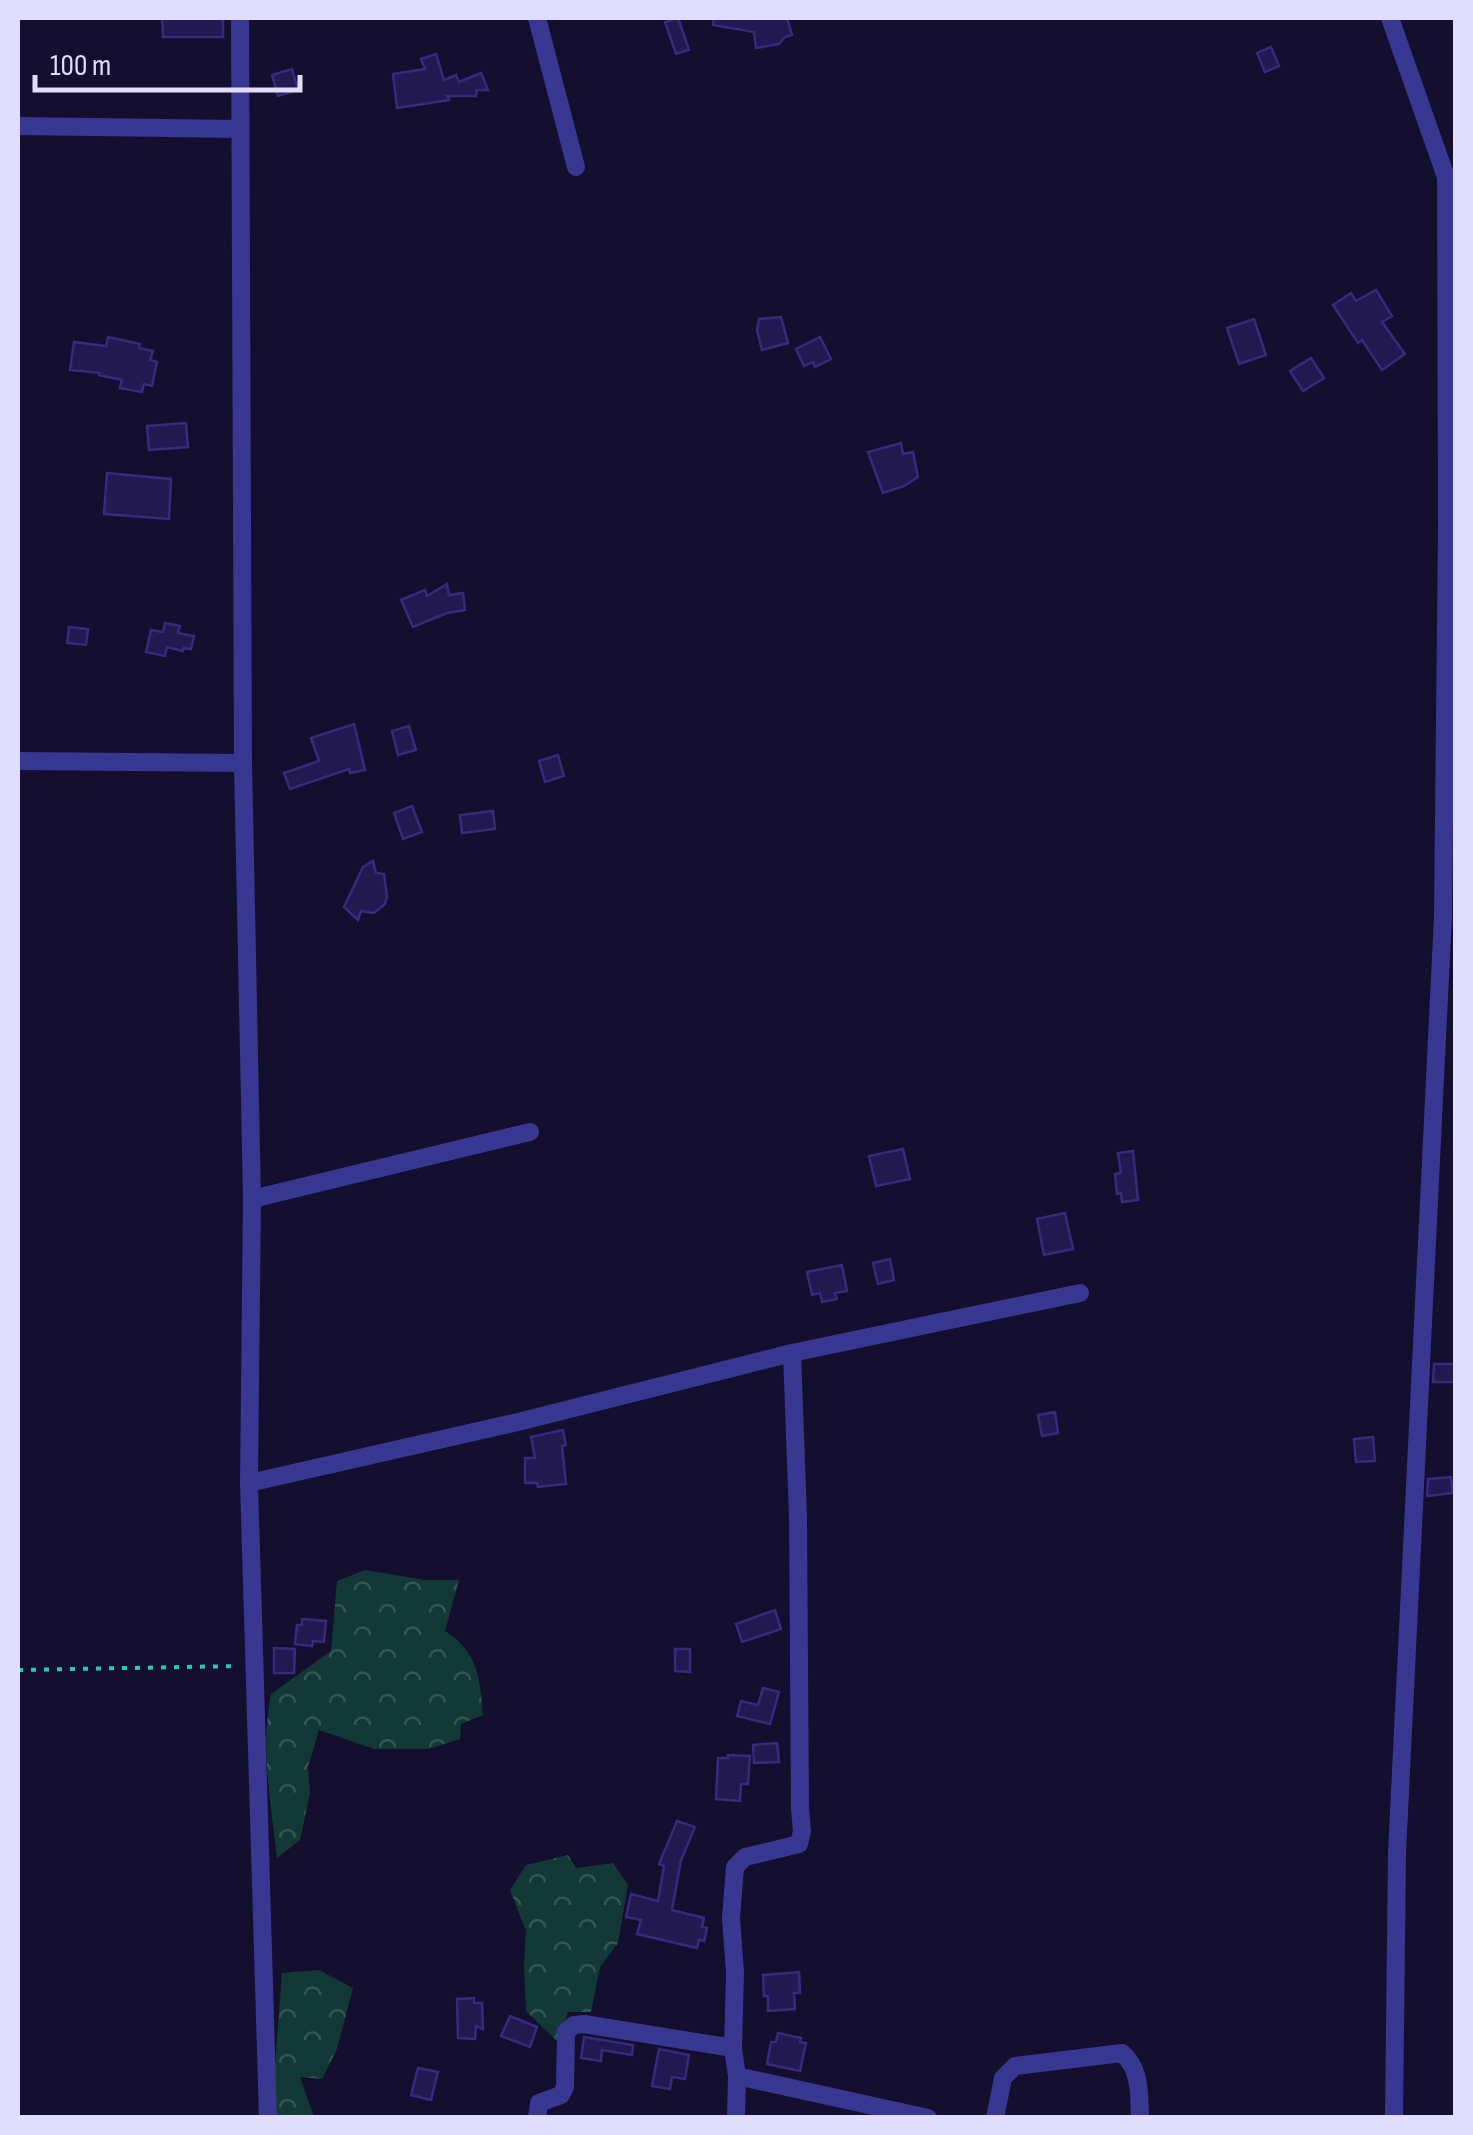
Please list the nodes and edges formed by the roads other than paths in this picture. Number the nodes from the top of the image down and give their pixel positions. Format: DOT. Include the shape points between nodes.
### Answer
graph roads {
  1 [pos="240,18"];
  2 [pos="537,18"];
  3 [pos="1390,18"];
  4 [pos="18,126"];
  5 [pos="240,129"];
  6 [pos="576,167"];
  7 [pos="18,761"];
  8 [pos="243,763"];
  9 [pos="1448,945"];
  10 [pos="530,1132"];
  11 [pos="252,1199"];
  12 [pos="1080,1293"];
  13 [pos="792,1353"];
  14 [pos="250,1483"];
  15 [pos="733,2048"];
  16 [pos="737,2076"];
  17 [pos="268,2118"];
  18 [pos="537,2118"];
  19 [pos="736,2118"];
  20 [pos="928,2118"];
  21 [pos="996,2118"];
  22 [pos="1140,2118"];
  23 [pos="1394,2118"];
  1 -- 5 [label="street"];
  2 -- 6 [label="street"];
  3 -- 9 [label="street" via="1446,178"];
  4 -- 5 [label="street"];
  5 -- 8 [label="street"];
  7 -- 8 [label="street"];
  8 -- 11 [label="street"];
  9 -- 23 [label="street" via="1396,1853"];
  10 -- 11 [label="street"];
  11 -- 14 [label="street"];
  12 -- 13 [label="street"];
  13 -- 14 [label="street"];
  13 -- 15 [label="street" via="802,1831 799,1844 745,1857 735,1867"];
  14 -- 17 [label="street"];
  15 -- 16 [label="street"];
  15 -- 18 [label="street" via="574,2025 566,2032 565,2087 561,2096 538,2103"];
  16 -- 19 [label="street"];
  16 -- 20 [label="street"];
  21 -- 22 [label="street" via="1004,2078 1015,2066 1122,2053 1132,2061 1139,2086"];
}
